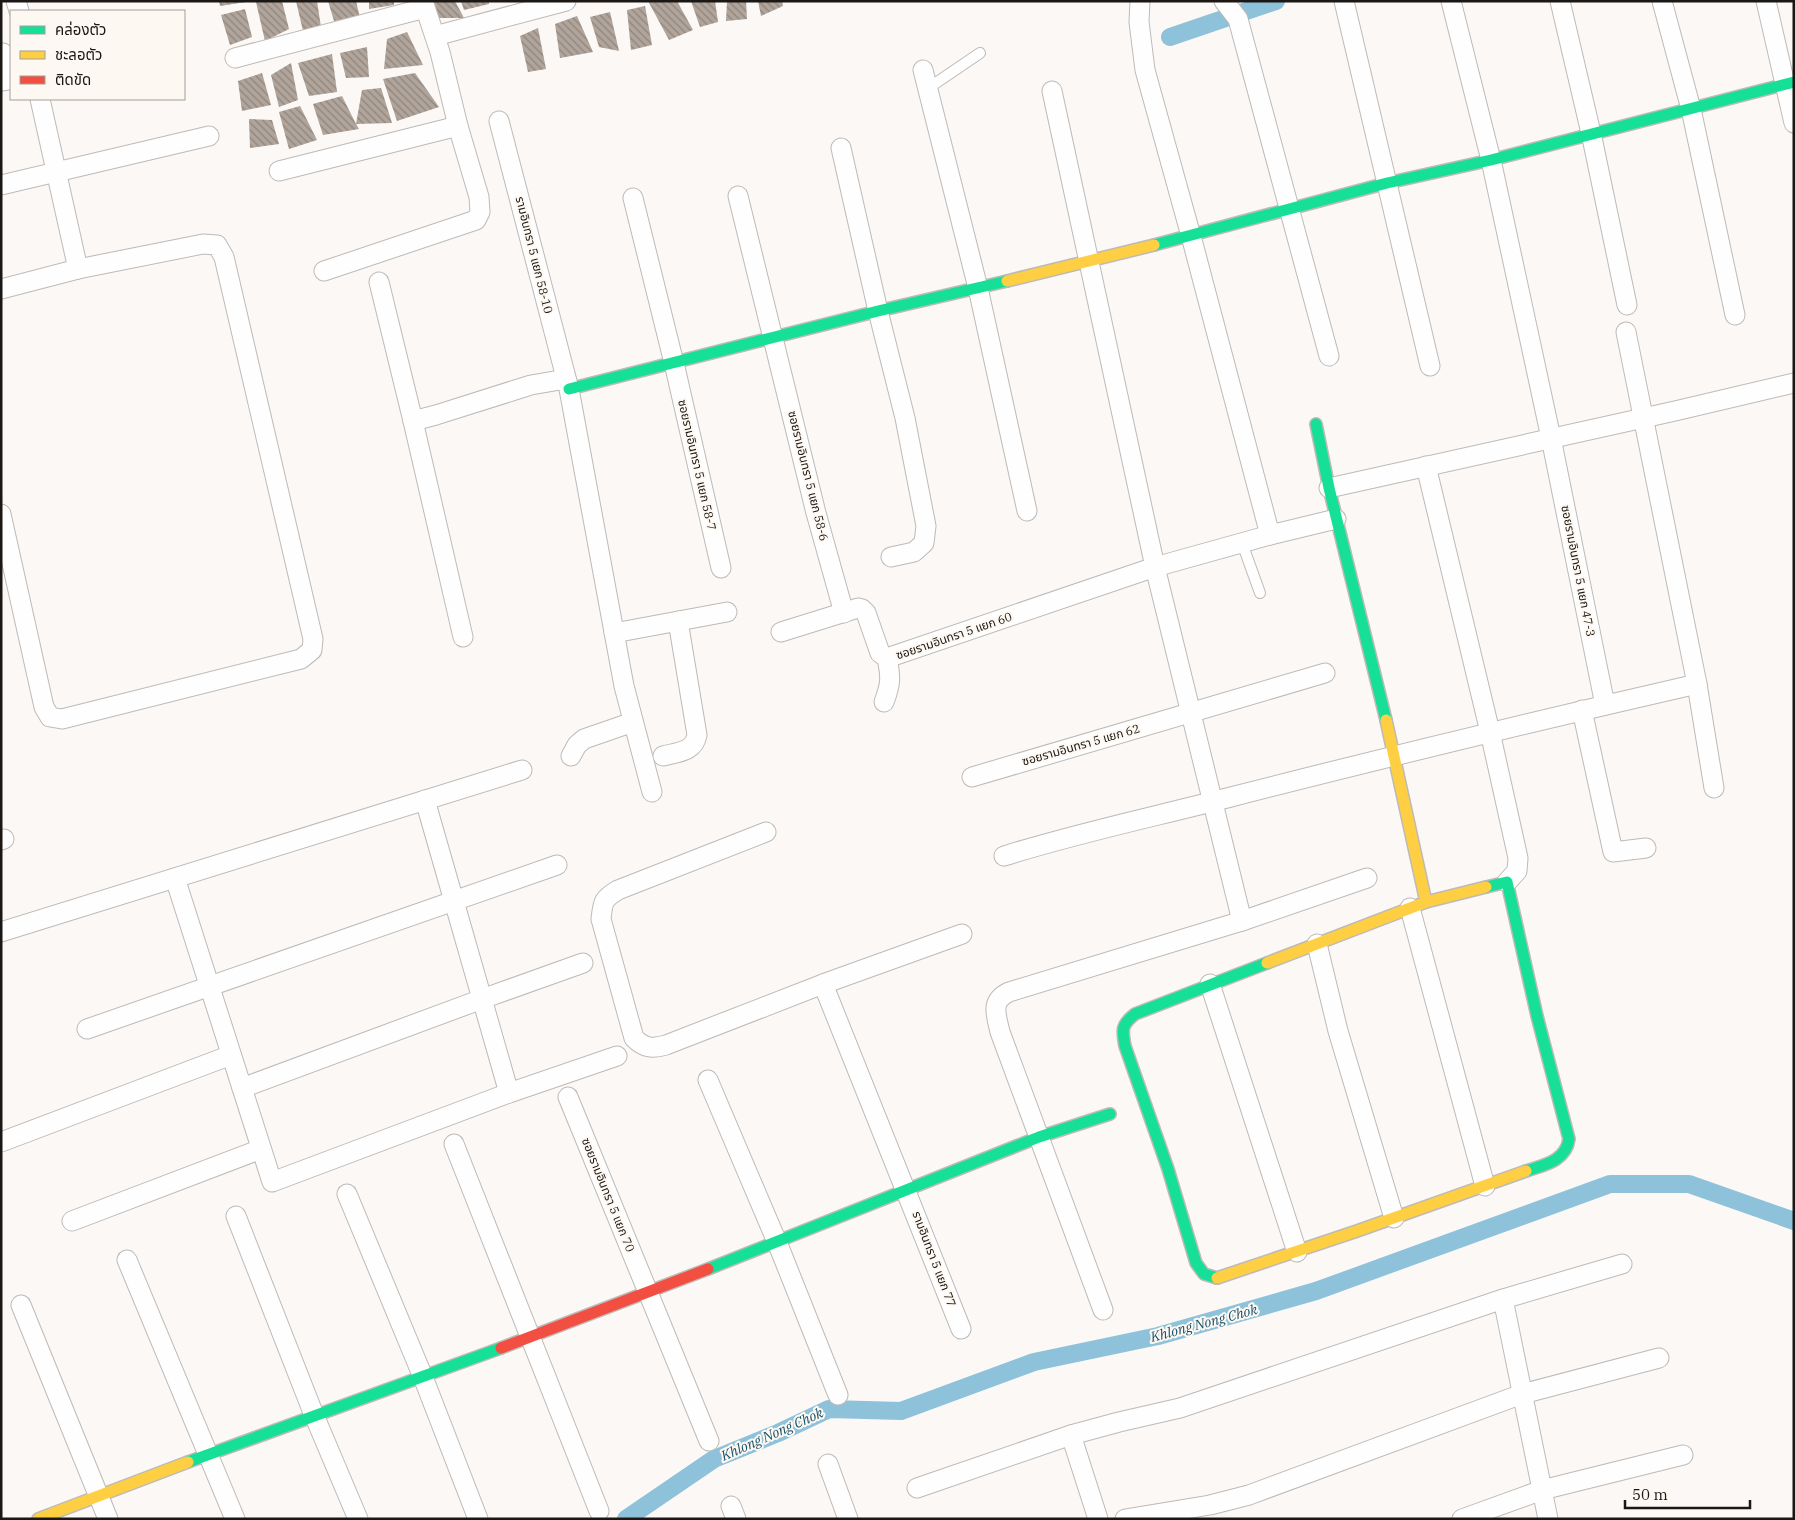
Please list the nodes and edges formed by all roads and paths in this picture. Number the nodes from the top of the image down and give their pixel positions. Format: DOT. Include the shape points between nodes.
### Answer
graph roads {
  1 [pos="566,1"];
  2 [pos="1140,1"];
  3 [pos="1344,1"];
  4 [pos="1451,1"];
  5 [pos="1560,1"];
  6 [pos="1662,1"];
  7 [pos="1766,1"];
  8 [pos="424,5"];
  9 [pos="1230,8"];
  10 [pos="435,36"];
  11 [pos="1,53"];
  12 [pos="980,53"];
  13 [pos="235,58"];
  14 [pos="923,70"];
  15 [pos="1,81"];
  16 [pos="1789,83"];
  17 [pos="927,89"];
  18 [pos="1052,92"];
  19 [pos="40,100"];
  20 [pos="1691,109"];
  21 [pos="499,121"];
  22 [pos="1794,123"];
  23 [pos="458,126"];
  24 [pos="1591,133"];
  25 [pos="210,136"];
  26 [pos="841,148"];
  27 [pos="1491,160"];
  28 [pos="58,172"];
  29 [pos="279,172"];
  30 [pos="1387,183"];
  31 [pos="1,185"];
  32 [pos="738,196"];
  33 [pos="634,198"];
  34 [pos="1289,210"];
  35 [pos="1191,236"];
  36 [pos="1090,262"];
  37 [pos="78,269"];
  38 [pos="324,271"];
  39 [pos="380,282"];
  40 [pos="978,288"];
  41 [pos="1,289"];
  42 [pos="1628,305"];
  43 [pos="878,311"];
  44 [pos="1735,315"];
  45 [pos="1626,332"];
  46 [pos="774,338"];
  47 [pos="1329,356"];
  48 [pos="674,362"];
  49 [pos="1430,366"];
  50 [pos="1794,383"];
  51 [pos="567,384"];
  52 [pos="1644,418"];
  53 [pos="414,421"];
  54 [pos="1316,424"];
  55 [pos="1551,438"];
  56 [pos="1426,466"];
  57 [pos="1329,488"];
  58 [pos="1027,511"];
  59 [pos="1,514"];
  60 [pos="1336,519"];
  61 [pos="1270,535"];
  62 [pos="1242,543"];
  63 [pos="891,557"];
  64 [pos="1155,567"];
  65 [pos="720,568"];
  66 [pos="1260,593"];
  67 [pos="727,612"];
  68 [pos="844,613"];
  69 [pos="678,621"];
  70 [pos="781,632"];
  71 [pos="614,633"];
  72 [pos="463,637"];
  73 [pos="887,658"];
  74 [pos="1326,673"];
  75 [pos="1697,684"];
  76 [pos="884,702"];
  77 [pos="1605,705"];
  78 [pos="1582,710"];
  79 [pos="1190,713"];
  80 [pos="633,722"];
  81 [pos="1490,732"];
  82 [pos="571,756"];
  83 [pos="663,756"];
  84 [pos="1395,756"];
  85 [pos="522,770"];
  86 [pos="972,777"];
  87 [pos="1714,788"];
  88 [pos="652,792"];
  89 [pos="425,800"];
  90 [pos="1212,802"];
  91 [pos="766,832"];
  92 [pos="1646,848"];
  93 [pos="1004,856"];
  94 [pos="557,864"];
  95 [pos="175,878"];
  96 [pos="1367,878"];
  97 [pos="1507,882"];
  98 [pos="454,901"];
  99 [pos="1418,905"];
  100 [pos="1242,921"];
  101 [pos="1,932"];
  102 [pos="962,934"];
  103 [pos="1317,944"];
  104 [pos="584,963"];
  105 [pos="823,984"];
  106 [pos="1210,984"];
  107 [pos="210,987"];
  108 [pos="482,999"];
  109 [pos="87,1029"];
  110 [pos="231,1055"];
  111 [pos="617,1056"];
  112 [pos="708,1080"];
  113 [pos="242,1088"];
  114 [pos="509,1093"];
  115 [pos="568,1097"];
  116 [pos="1110,1114"];
  117 [pos="1039,1137"];
  118 [pos="1,1142"];
  119 [pos="454,1144"];
  120 [pos="261,1149"];
  121 [pos="1485,1186"];
  122 [pos="907,1190"];
  123 [pos="348,1194"];
  124 [pos="236,1216"];
  125 [pos="1394,1218"];
  126 [pos="72,1221"];
  127 [pos="777,1242"];
  128 [pos="1297,1252"];
  129 [pos="127,1260"];
  130 [pos="1622,1264"];
  131 [pos="648,1292"];
  132 [pos="1503,1299"];
  133 [pos="21,1305"];
  134 [pos="1102,1310"];
  135 [pos="961,1329"];
  136 [pos="531,1337"];
  137 [pos="1659,1358"];
  138 [pos="423,1377"];
  139 [pos="1522,1394"];
  140 [pos="838,1395"];
  141 [pos="314,1415"];
  142 [pos="1071,1435"];
  143 [pos="708,1441"];
  144 [pos="208,1454"];
  145 [pos="1683,1455"];
  146 [pos="828,1464"];
  147 [pos="917,1488"];
  148 [pos="1542,1490"];
  149 [pos="99,1495"];
  150 [pos="599,1511"];
  151 [pos="38,1519"];
  152 [pos="108,1519"];
  153 [pos="235,1519"];
  154 [pos="358,1519"];
  155 [pos="478,1519"];
  156 [pos="848,1519"];
  157 [pos="1098,1519"];
  158 [pos="1125,1519"];
  159 [pos="1462,1519"];
  160 [pos="1548,1519"];
  1 -- 10 [label="street"];
  2 -- 35 [label="street" via="1139,22 1145,70"];
  3 -- 30 [label="street"];
  4 -- 27 [label="street, ซอยรามอินทรา 5 แยก 47-3"];
  5 -- 24 [label="street"];
  6 -- 20 [label="street"];
  7 -- 16 [label="street"];
  8 -- 10 [label="street"];
  8 -- 13 [label="street"];
  9 -- 34 [label="street"];
  10 -- 23 [label="street"];
  11 -- 15 [label="street" via="8,80"];
  12 -- 17 [label="lane"];
  14 -- 17 [label="street"];
  16 -- 20 [label="street"];
  16 -- 22 [label="street"];
  17 -- 40 [label="street"];
  18 -- 36 [label="street"];
  19 -- 28 [label="street"];
  20 -- 24 [label="street"];
  20 -- 44 [label="street"];
  21 -- 51 [label="street, รามอินทรา 5 แยก 58-10"];
  23 -- 29 [label="street"];
  23 -- 38 [label="street" via="479,197 480,212 476,220"];
  24 -- 27 [label="street"];
  24 -- 42 [label="street"];
  25 -- 28 [label="street"];
  26 -- 43 [label="street"];
  27 -- 30 [label="street"];
  27 -- 55 [label="street, ซอยรามอินทรา 5 แยก 47-3"];
  28 -- 31 [label="street"];
  28 -- 37 [label="street"];
  30 -- 34 [label="street"];
  30 -- 49 [label="street"];
  32 -- 46 [label="street, ซอยรามอินทรา 5 แยก 58-6"];
  33 -- 48 [label="street, ซอยรามอินทรา 5 แยก 58-7"];
  34 -- 35 [label="street"];
  34 -- 47 [label="street"];
  35 -- 36 [label="street"];
  35 -- 61 [label="street"];
  36 -- 40 [label="street"];
  36 -- 64 [label="street"];
  37 -- 41 [label="street"];
  37 -- 59 [label="street" via="203,244 217,245 221,251 313,639 312,650 292,662 62,719 50,717 44,707"];
  39 -- 53 [label="street"];
  40 -- 43 [label="street"];
  40 -- 58 [label="street"];
  43 -- 46 [label="street"];
  43 -- 63 [label="street" via="905,418 926,526 924,543 914,552"];
  45 -- 52 [label="street"];
  46 -- 48 [label="street"];
  46 -- 68 [label="street, ซอยรามอินทรา 5 แยก 58-6"];
  48 -- 51 [label="street"];
  48 -- 65 [label="street, ซอยรามอินทรา 5 แยก 58-7"];
  50 -- 52 [label="street"];
  51 -- 53 [label="street" via="531,384"];
  51 -- 71 [label="street, รามอินทรา 5 แยก 58-10"];
  52 -- 55 [label="street"];
  52 -- 75 [label="street"];
  53 -- 72 [label="street"];
  54 -- 57 [label="street"];
  55 -- 56 [label="street"];
  55 -- 77 [label="street, ซอยรามอินทรา 5 แยก 47-3"];
  56 -- 57 [label="street"];
  56 -- 81 [label="street"];
  57 -- 60 [label="street"];
  60 -- 61 [label="street, ซอยรามอินทรา 5 แยก 60"];
  60 -- 84 [label="street"];
  61 -- 62 [label="street, ซอยรามอินทรา 5 แยก 60"];
  62 -- 64 [label="street, ซอยรามอินทรา 5 แยก 60"];
  62 -- 66 [label="lane"];
  64 -- 73 [label="street, ซอยรามอินทรา 5 แยก 60"];
  64 -- 79 [label="street"];
  67 -- 69 [label="street"];
  68 -- 70 [label="street, ซอยรามอินทรา 5 แยก 60"];
  68 -- 73 [label="street, ซอยรามอินทรา 5 แยก 60" via="858,608 866,612 880,653"];
  69 -- 71 [label="street"];
  69 -- 83 [label="street" via="697,735 690,749"];
  71 -- 80 [label="street, รามอินทรา 5 แยก 58-10"];
  73 -- 76 [label="street" via="891,676"];
  74 -- 79 [label="street, ซอยรามอินทรา 5 แยก 62"];
  75 -- 77 [label="street"];
  75 -- 87 [label="street"];
  77 -- 78 [label="street"];
  78 -- 81 [label="street"];
  78 -- 92 [label="street" via="1613,852"];
  79 -- 86 [label="street, ซอยรามอินทรา 5 แยก 62"];
  79 -- 90 [label="street"];
  80 -- 82 [label="street" via="584,739"];
  80 -- 88 [label="street, รามอินทรา 5 แยก 58-10"];
  81 -- 84 [label="street"];
  81 -- 97 [label="street" via="1518,858 1517,871"];
  84 -- 90 [label="street"];
  84 -- 99 [label="street"];
  85 -- 89 [label="street"];
  89 -- 95 [label="street"];
  89 -- 98 [label="street"];
  90 -- 93 [label="street" via="1071,836"];
  90 -- 100 [label="street"];
  91 -- 105 [label="street" via="607,897 601,919 634,1038 648,1047 666,1045"];
  94 -- 98 [label="street"];
  95 -- 101 [label="street"];
  95 -- 107 [label="street"];
  96 -- 100 [label="street"];
  97 -- 99 [label="street"];
  97 -- 121 [label="street" via="1569,1139 1564,1154 1554,1161"];
  98 -- 107 [label="street"];
  98 -- 108 [label="street"];
  99 -- 103 [label="street"];
  99 -- 121 [label="street"];
  100 -- 117 [label="street" via="1000,996 996,1014 1000,1032"];
  102 -- 105 [label="street"];
  103 -- 106 [label="street"];
  103 -- 125 [label="street" via="1338,1031"];
  104 -- 108 [label="street"];
  105 -- 122 [label="street, รามอินทรา 5 แยก 77"];
  106 -- 128 [label="street"];
  106 -- 128 [label="street" via="1134,1014 1122,1031 1125,1046 1201,1272 1206,1277 1218,1278"];
  107 -- 109 [label="street"];
  107 -- 110 [label="street"];
  108 -- 113 [label="street"];
  108 -- 114 [label="street"];
  110 -- 113 [label="street"];
  110 -- 118 [label="street"];
  111 -- 114 [label="street"];
  112 -- 127 [label="street"];
  113 -- 120 [label="street"];
  114 -- 120 [label="street" via="272,1182"];
  115 -- 131 [label="street, ซอยรามอินทรา 5 แยก 70"];
  116 -- 117 [label="street"];
  117 -- 122 [label="street"];
  117 -- 134 [label="street"];
  119 -- 136 [label="street"];
  120 -- 126 [label="street"];
  121 -- 125 [label="street"];
  122 -- 127 [label="street"];
  122 -- 135 [label="street, รามอินทรา 5 แยก 77"];
  123 -- 138 [label="street"];
  124 -- 141 [label="street"];
  125 -- 128 [label="street"];
  127 -- 131 [label="street"];
  127 -- 140 [label="street"];
  129 -- 144 [label="street"];
  130 -- 132 [label="street"];
  131 -- 136 [label="street"];
  131 -- 143 [label="street, ซอยรามอินทรา 5 แยก 70"];
  132 -- 139 [label="street"];
  132 -- 142 [label="street" via="1180,1408"];
  133 -- 149 [label="street"];
  136 -- 138 [label="street"];
  136 -- 150 [label="street"];
  137 -- 139 [label="street"];
  138 -- 141 [label="street"];
  138 -- 155 [label="street"];
  139 -- 148 [label="street"];
  139 -- 158 [label="street" via="1249,1495"];
  141 -- 144 [label="street"];
  141 -- 154 [label="street"];
  142 -- 147 [label="street"];
  142 -- 157 [label="street"];
  144 -- 149 [label="street"];
  144 -- 153 [label="street"];
  145 -- 148 [label="street"];
  146 -- 156 [label="street"];
  148 -- 159 [label="street"];
  148 -- 160 [label="street"];
  149 -- 151 [label="street"];
  149 -- 152 [label="street"];
}
